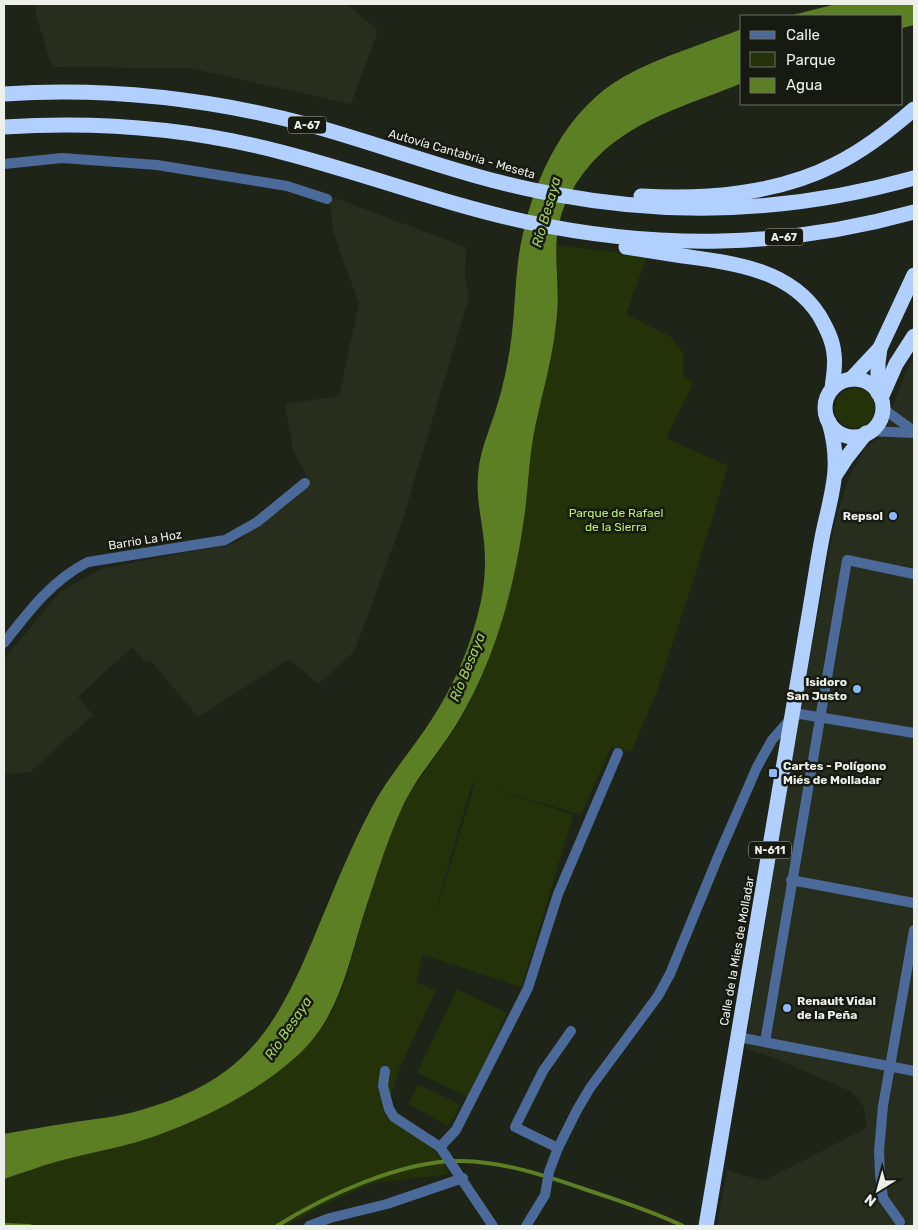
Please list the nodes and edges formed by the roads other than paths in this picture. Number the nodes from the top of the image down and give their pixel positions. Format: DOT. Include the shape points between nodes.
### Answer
graph roads {
  1 [pos="4,94"];
  2 [pos="914,109"];
  3 [pos="4,128"];
  4 [pos="4,164"];
  5 [pos="914,178"];
  6 [pos="327,199"];
  7 [pos="653,202"];
  8 [pos="914,212"];
  9 [pos="650,245"];
  10 [pos="914,275"];
  11 [pos="914,336"];
  12 [pos="880,348"];
  13 [pos="852,379"];
  14 [pos="832,388"];
  15 [pos="880,399"];
  16 [pos="829,422"];
  17 [pos="868,432"];
  18 [pos="914,432"];
  19 [pos="836,474"];
  20 [pos="305,483"];
  21 [pos="914,574"];
  22 [pos="4,643"];
  23 [pos="819,716"];
  24 [pos="792,717"];
  25 [pos="914,733"];
  26 [pos="618,753"];
  27 [pos="791,880"];
  28 [pos="914,903"];
  29 [pos="914,930"];
  30 [pos="571,1031"];
  31 [pos="738,1037"];
  32 [pos="764,1042"];
  33 [pos="891,1067"];
  34 [pos="386,1071"];
  35 [pos="914,1071"];
  36 [pos="558,1148"];
  37 [pos="442,1150"];
  38 [pos="463,1178"];
  39 [pos="900,1222"];
  40 [pos="315,1225"];
  41 [pos="493,1226"];
  42 [pos="526,1226"];
  43 [pos="706,1226"];
  1 -- 7 [label="highway, Autovía Cantabria - Meseta / A-67" via="105,92 197,101 288,120 566,197"];
  2 -- 7 [label="highway" via="852,156 798,179 732,193"];
  3 -- 9 [label="highway" via="84,124 142,127 226,139 280,152 302,166 552,236"];
  4 -- 6 [label="street" via="62,158 157,165 287,186"];
  5 -- 7 [label="highway, Autovía Cantabria - Meseta / A-67" via="788,204 729,208"];
  8 -- 9 [label="highway, A-67" via="848,228 790,237"];
  9 -- 14 [label="highway" via="752,268 794,288 817,312 830,337 835,360"];
  10 -- 12 [label="highway, N-611"];
  11 -- 15 [label="highway" via="896,364"];
  12 -- 13 [label="highway, N-611"];
  12 -- 15 [label="highway, N-611"];
  13 -- 14 [label="highway, N-611"];
  13 -- 15 [label="highway" via="870,384"];
  14 -- 16 [label="highway, N-611" via="825,405"];
  15 -- 17 [label="highway, N-611" via="879,421"];
  15 -- 18 [label="street"];
  16 -- 17 [label="highway" via="842,434 854,436"];
  16 -- 19 [label="highway, Calle de la Mies de Molladar / N-611"];
  17 -- 18 [label="street"];
  17 -- 19 [label="highway, Calle de la Mies de Molladar / N-611"];
  19 -- 24 [label="highway, Calle de la Mies de Molladar / N-611"];
  20 -- 22 [label="street, Barrio La Hoz" via="257,522 225,540 88,562 74,569 42,597"];
  21 -- 23 [label="street" via="847,560"];
  23 -- 24 [label="street" via="800,714"];
  23 -- 25 [label="street"];
  23 -- 27 [label="street"];
  24 -- 31 [label="highway, Calle de la Mies de Molladar / N-611"];
  24 -- 36 [label="street" via="772,740 757,767 670,974 658,996 590,1088"];
  26 -- 37 [label="street" via="558,894 528,988 456,1130"];
  27 -- 28 [label="street"];
  27 -- 32 [label="street"];
  29 -- 33 [label="street"];
  30 -- 36 [label="street" via="543,1071 515,1127"];
  31 -- 32 [label="street"];
  31 -- 43 [label="highway, Calle de la Mies de Molladar / N-611"];
  32 -- 33 [label="street"];
  33 -- 35 [label="street"];
  33 -- 39 [label="street" via="883,1106 880,1174 883,1198"];
  34 -- 37 [label="street" via="382,1086 394,1117"];
  36 -- 42 [label="street" via="545,1195"];
  37 -- 38 [label="street"];
  38 -- 40 [label="street"];
  38 -- 41 [label="street"];
}
